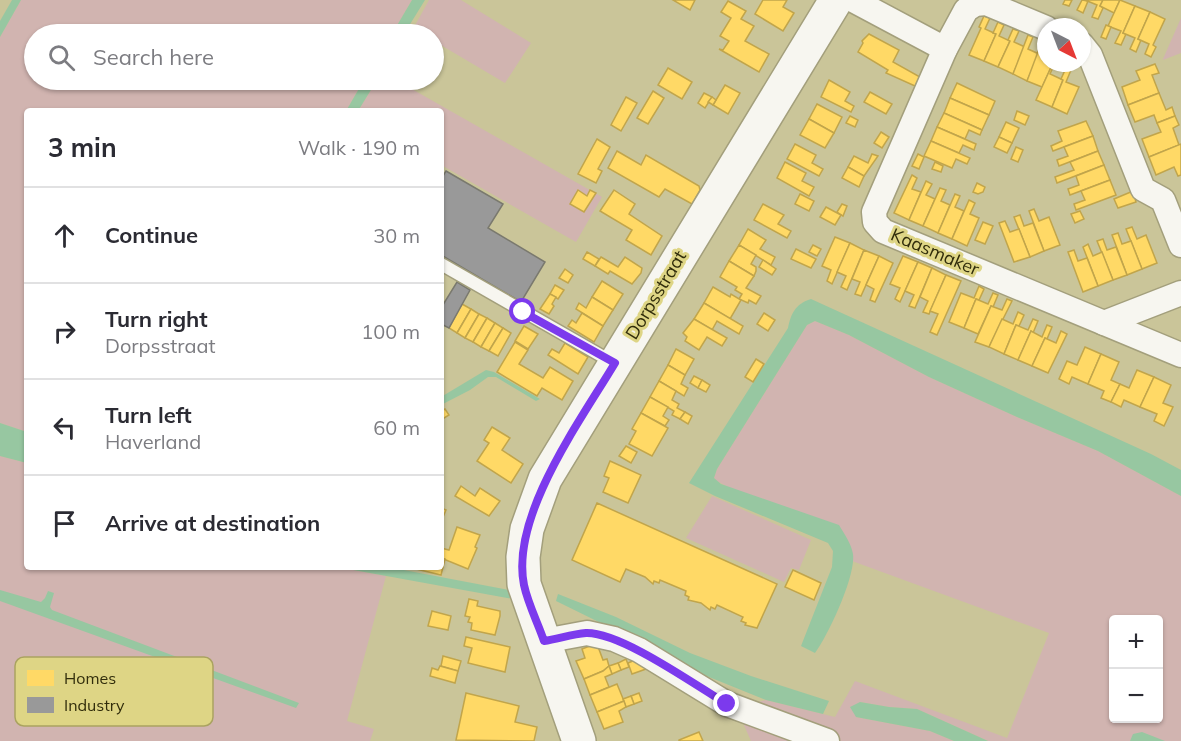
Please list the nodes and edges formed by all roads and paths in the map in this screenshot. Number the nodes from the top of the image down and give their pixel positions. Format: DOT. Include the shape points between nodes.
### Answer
graph roads {
  1 [pos="836,0"];
  2 [pos="853,0"];
  3 [pos="1037,24"];
  4 [pos="945,50"];
  5 [pos="1091,58"];
  6 [pos="1181,246"];
  7 [pos="444,266"];
  8 [pos="1181,293"];
  9 [pos="1104,323"];
  10 [pos="1181,355"];
  11 [pos="615,363"];
  12 [pos="544,641"];
  13 [pos="579,741"];
  14 [pos="827,741"];
  1 -- 11 [label="street, Dorpsstraat"];
  2 -- 4 [label="street"];
  3 -- 4 [label="street, Kaasmaker" via="986,3 975,3 966,10"];
  4 -- 9 [label="street, Kaasmaker" via="874,212 875,222 883,231"];
  5 -- 6 [label="street" via="1143,189 1163,200"];
  7 -- 11 [label="lane"];
  8 -- 9 [label="street"];
  9 -- 10 [label="street, Kaasmaker"];
  11 -- 12 [label="street, Dorpsstraat" via="545,479 527,529 524,584"];
  12 -- 13 [label="street, Dorpsstraat"];
  12 -- 14 [label="street" via="587,633 614,639 727,704"];
}
